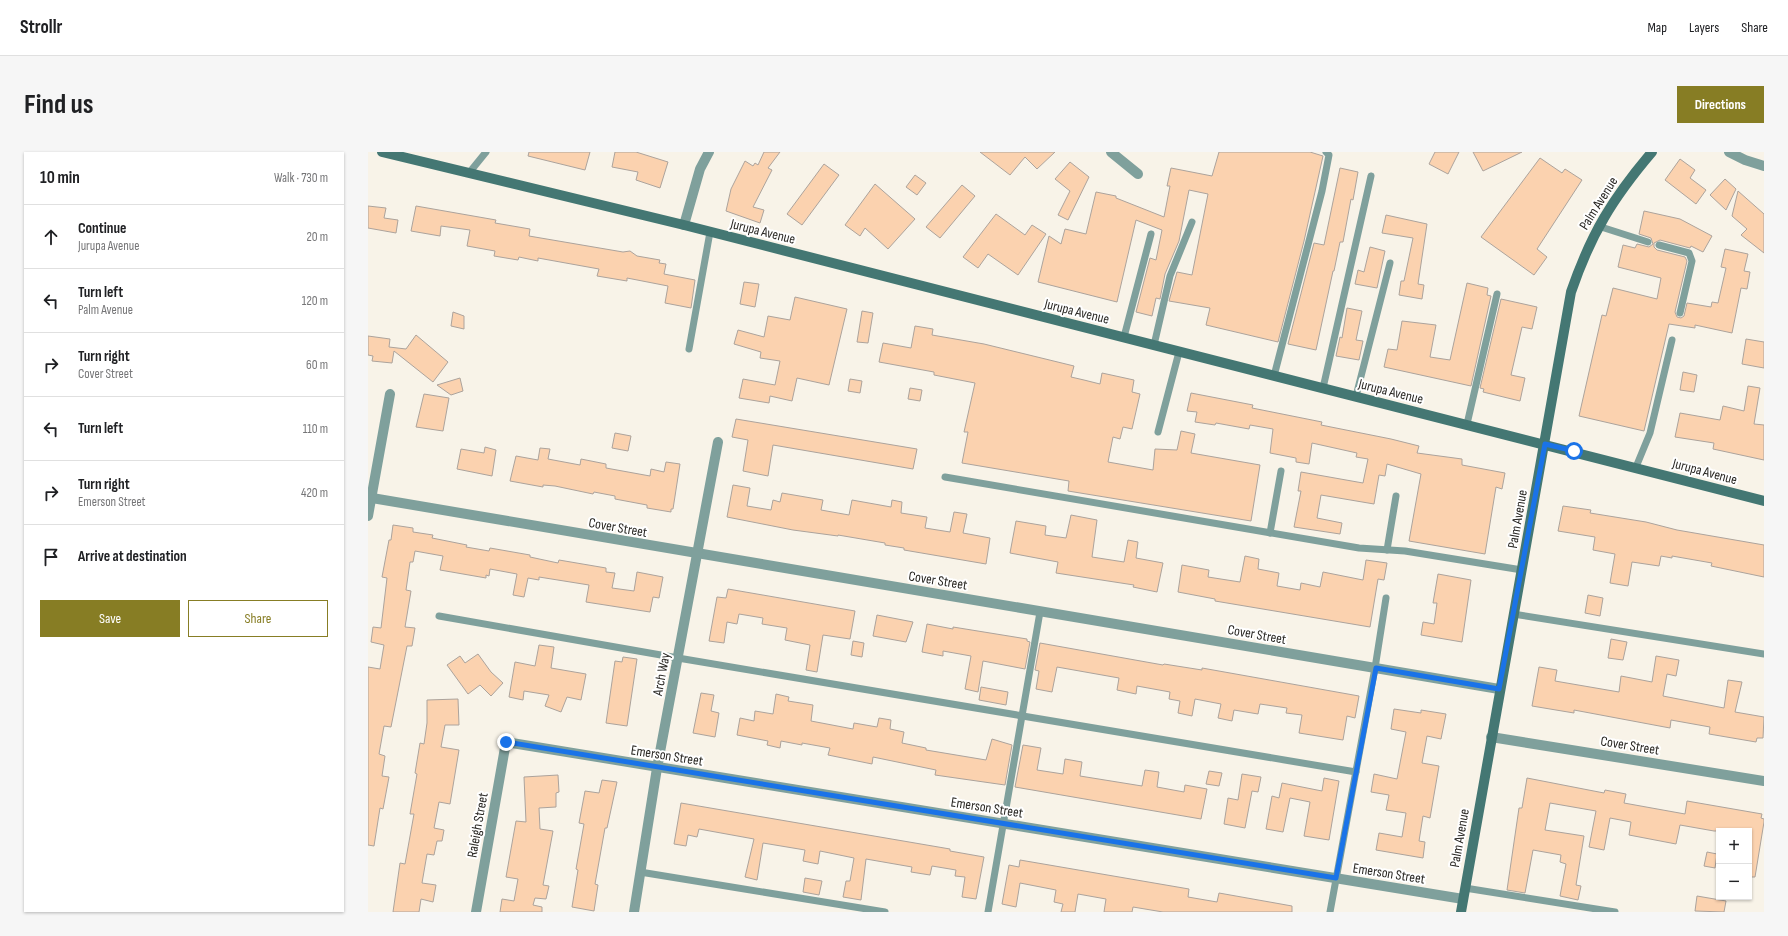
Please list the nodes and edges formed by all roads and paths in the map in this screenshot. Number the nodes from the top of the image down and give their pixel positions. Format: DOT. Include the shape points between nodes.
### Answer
graph roads {
  1 [pos="382,152"];
  2 [pos="486,152"];
  3 [pos="709,152"];
  4 [pos="1111,152"];
  5 [pos="1326,152"];
  6 [pos="1652,152"];
  7 [pos="1729,152"];
  8 [pos="1764,166"];
  9 [pos="469,173"];
  10 [pos="1138,174"];
  11 [pos="1371,176"];
  12 [pos="1192,222"];
  13 [pos="684,225"];
  14 [pos="1598,226"];
  15 [pos="710,232"];
  16 [pos="1151,234"];
  17 [pos="1648,242"];
  18 [pos="1659,245"];
  19 [pos="1390,263"];
  20 [pos="1497,294"];
  21 [pos="1680,313"];
  22 [pos="1124,338"];
  23 [pos="1672,340"];
  24 [pos="1154,345"];
  25 [pos="689,349"];
  26 [pos="1180,352"];
  27 [pos="1274,376"];
  28 [pos="1323,388"];
  29 [pos="390,394"];
  30 [pos="1356,396"];
  31 [pos="1467,424"];
  32 [pos="1158,432"];
  33 [pos="718,442"];
  34 [pos="1545,444"];
  35 [pos="1636,467"];
  36 [pos="1281,471"];
  37 [pos="945,477"];
  38 [pos="1396,496"];
  39 [pos="372,498"];
  40 [pos="1764,501"];
  41 [pos="368,516"];
  42 [pos="1270,532"];
  43 [pos="1387,550"];
  44 [pos="697,554"];
  45 [pos="1522,570"];
  46 [pos="1386,598"];
  47 [pos="1040,612"];
  48 [pos="1513,614"];
  49 [pos="439,616"];
  50 [pos="1764,654"];
  51 [pos="678,658"];
  52 [pos="1376,668"];
  53 [pos="1499,689"];
  54 [pos="1021,716"];
  55 [pos="1491,737"];
  56 [pos="506,742"];
  57 [pos="657,768"];
  58 [pos="1356,772"];
  59 [pos="1764,781"];
  60 [pos="1003,824"];
  61 [pos="640,872"];
  62 [pos="1336,878"];
  63 [pos="1465,888"];
  64 [pos="1463,899"];
  65 [pos="476,912"];
  66 [pos="634,912"];
  67 [pos="886,912"];
  68 [pos="988,912"];
  69 [pos="1330,912"];
  70 [pos="1461,912"];
  71 [pos="1615,912"];
  1 -- 9 [label="main road, Jurupa Avenue"];
  2 -- 9 [label="lane"];
  3 -- 13 [label="street" via="700,169"];
  4 -- 10 [label="street"];
  5 -- 27 [label="lane" via="1329,155 1322,191"];
  6 -- 14 [label="main road, Palm Avenue" via="1628,181"];
  7 -- 8 [label="street"];
  9 -- 13 [label="main road, Jurupa Avenue"];
  11 -- 28 [label="lane"];
  12 -- 24 [label="lane" via="1170,276"];
  13 -- 15 [label="main road, Jurupa Avenue"];
  14 -- 17 [label="lane"];
  14 -- 34 [label="main road, Palm Avenue" via="1580,264 1571,292"];
  15 -- 22 [label="main road, Jurupa Avenue"];
  15 -- 25 [label="lane"];
  16 -- 22 [label="lane"];
  18 -- 21 [label="lane" via="1688,253 1692,261"];
  19 -- 30 [label="lane"];
  20 -- 31 [label="lane"];
  22 -- 24 [label="main road, Jurupa Avenue"];
  23 -- 35 [label="lane" via="1650,433"];
  24 -- 26 [label="main road, Jurupa Avenue"];
  26 -- 27 [label="main road, Jurupa Avenue"];
  26 -- 32 [label="lane"];
  27 -- 28 [label="main road, Jurupa Avenue"];
  28 -- 30 [label="main road, Jurupa Avenue"];
  29 -- 39 [label="street"];
  30 -- 31 [label="main road, Jurupa Avenue"];
  31 -- 34 [label="main road, Jurupa Avenue"];
  33 -- 44 [label="street, Arch Way"];
  34 -- 35 [label="main road, Jurupa Avenue"];
  34 -- 45 [label="main road, Palm Avenue"];
  35 -- 40 [label="main road, Jurupa Avenue"];
  36 -- 42 [label="lane"];
  37 -- 42 [label="lane"];
  38 -- 43 [label="lane"];
  39 -- 41 [label="street"];
  39 -- 44 [label="street, Cover Street"];
  42 -- 43 [label="lane" via="1359,548"];
  43 -- 45 [label="lane"];
  44 -- 47 [label="street, Cover Street"];
  44 -- 51 [label="street, Arch Way"];
  45 -- 48 [label="main road, Palm Avenue"];
  46 -- 52 [label="lane"];
  47 -- 52 [label="street, Cover Street"];
  47 -- 54 [label="lane"];
  48 -- 50 [label="lane"];
  48 -- 53 [label="main road, Palm Avenue"];
  49 -- 51 [label="lane"];
  51 -- 54 [label="lane"];
  51 -- 57 [label="street, Arch Way"];
  52 -- 53 [label="street, Cover Street"];
  52 -- 58 [label="lane"];
  53 -- 55 [label="main road, Palm Avenue"];
  54 -- 58 [label="lane"];
  54 -- 60 [label="lane"];
  55 -- 59 [label="street, Cover Street"];
  55 -- 63 [label="main road, Palm Avenue"];
  56 -- 57 [label="street, Emerson Street"];
  56 -- 65 [label="street, Raleigh Street"];
  57 -- 60 [label="street, Emerson Street"];
  57 -- 61 [label="street, Arch Way"];
  58 -- 62 [label="lane"];
  60 -- 62 [label="street, Emerson Street"];
  60 -- 68 [label="lane"];
  61 -- 66 [label="street, Arch Way"];
  61 -- 67 [label="lane"];
  62 -- 64 [label="street, Emerson Street"];
  62 -- 69 [label="lane"];
  63 -- 64 [label="main road, Palm Avenue"];
  63 -- 71 [label="lane"];
  64 -- 70 [label="main road, Palm Avenue"];
}
